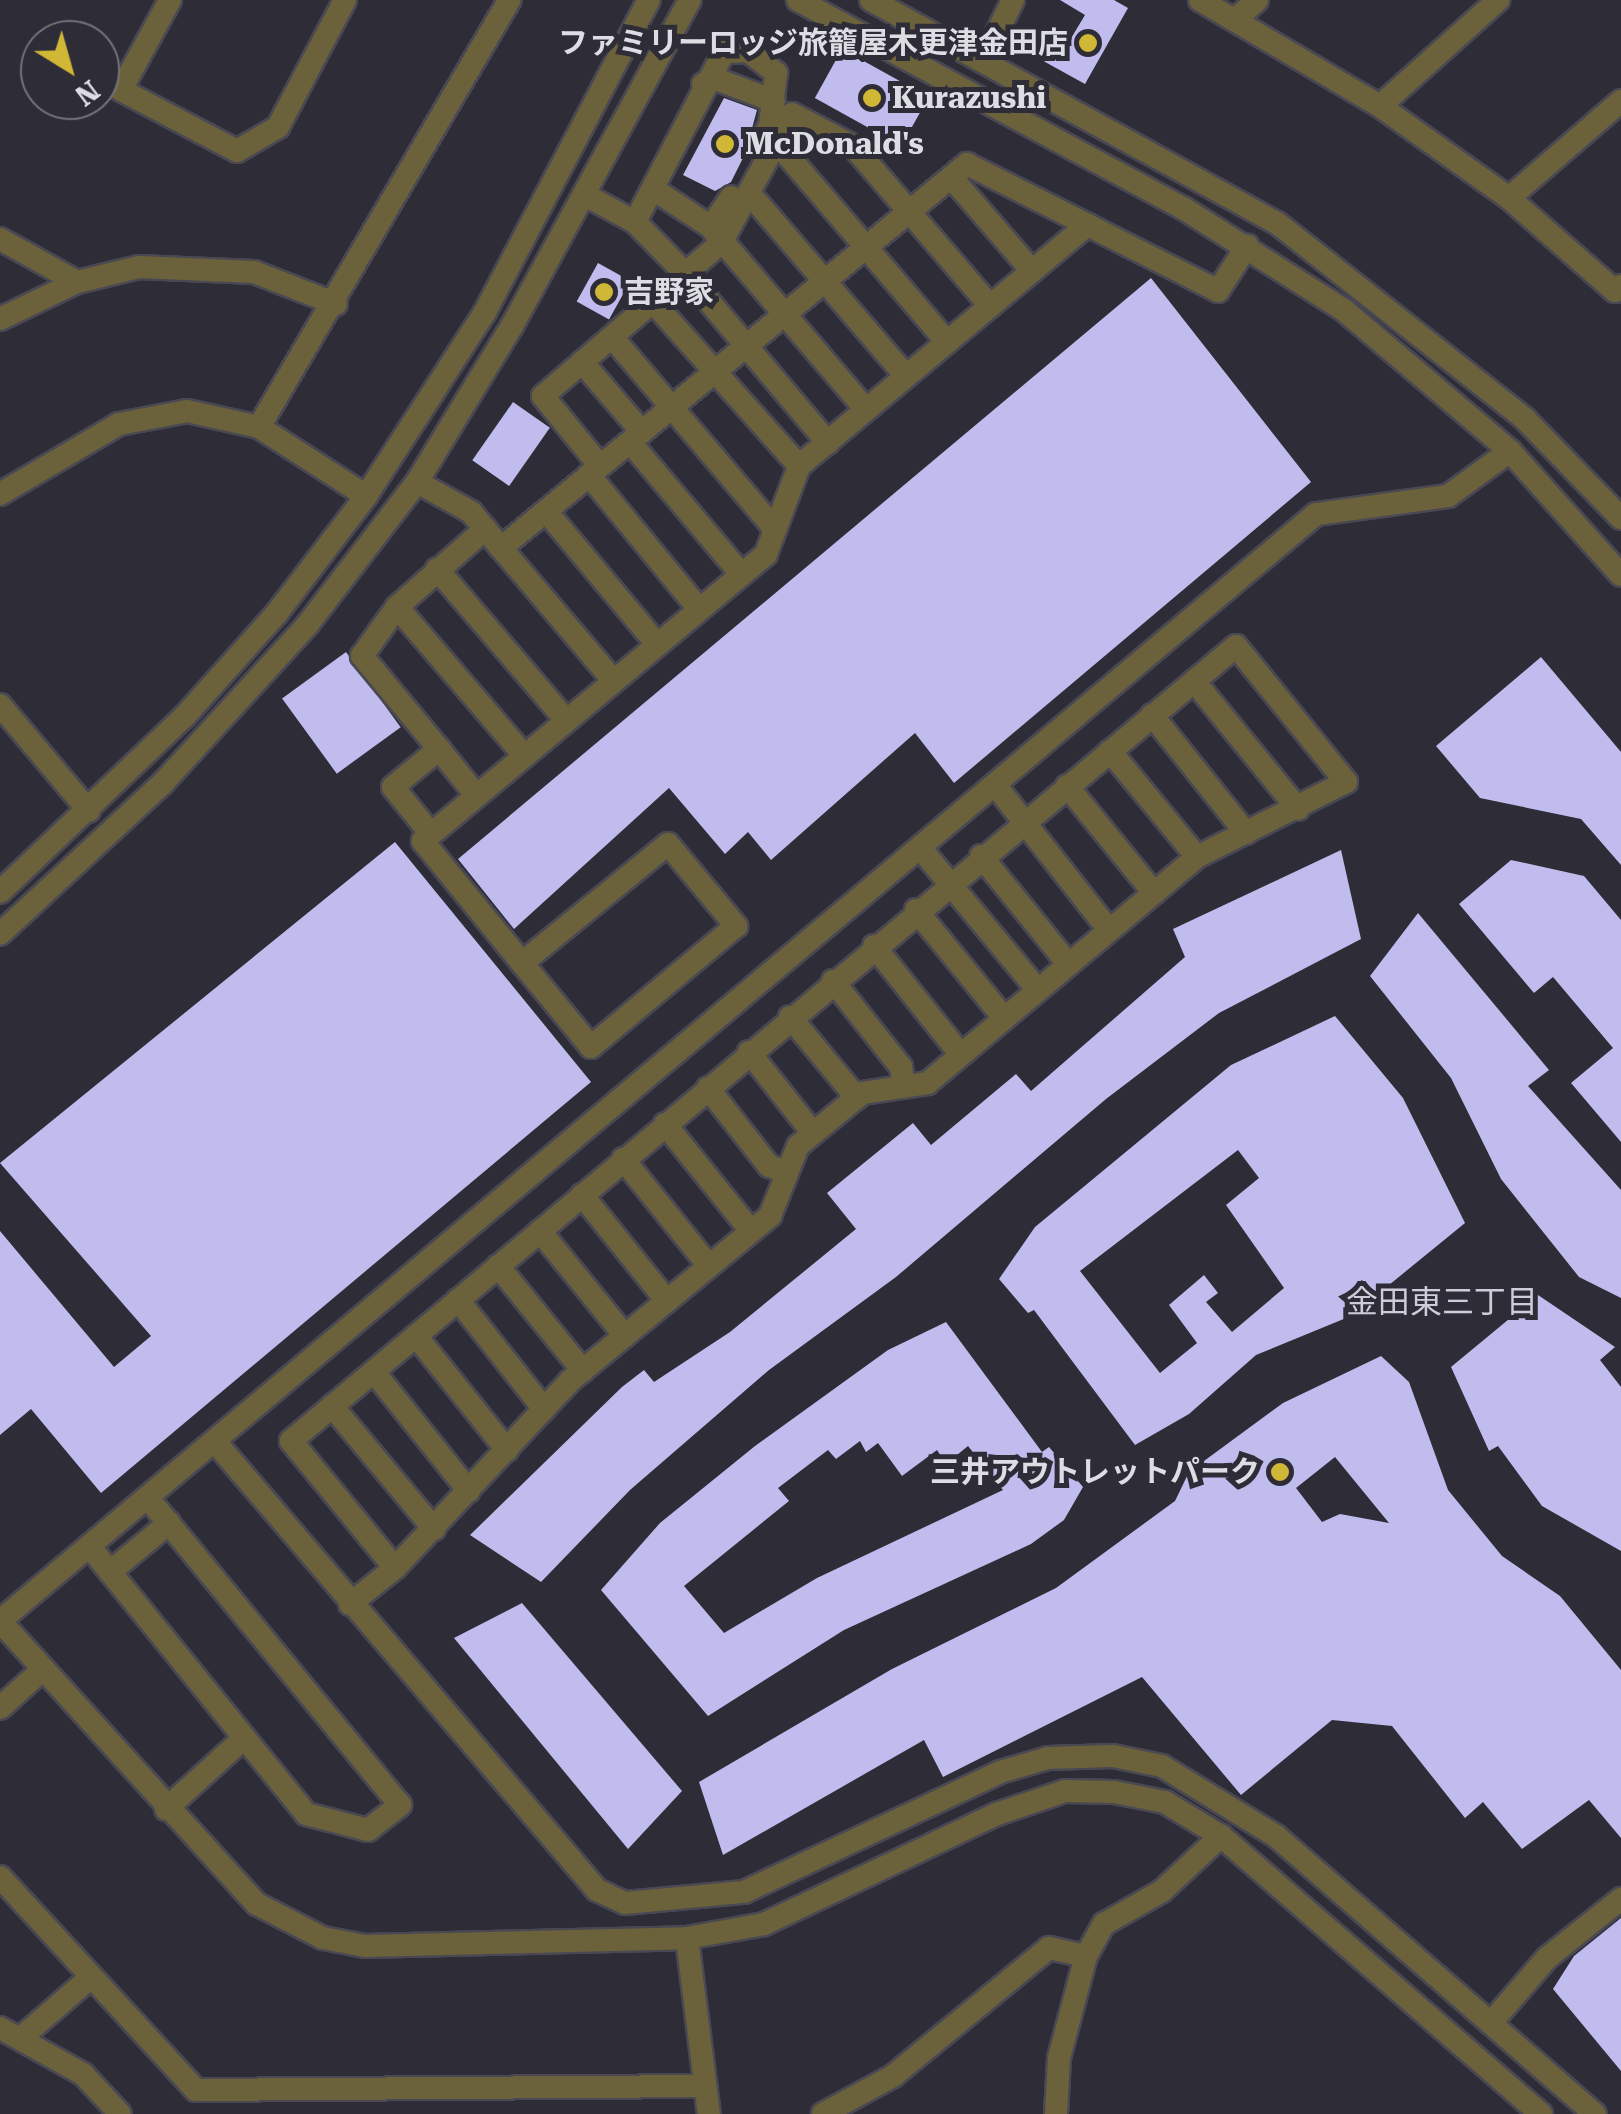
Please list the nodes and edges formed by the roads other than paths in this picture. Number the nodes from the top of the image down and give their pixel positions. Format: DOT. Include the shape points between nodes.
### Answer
graph roads {
  1 [pos="170,0"];
  2 [pos="345,0"];
  3 [pos="510,0"];
  4 [pos="649,0"];
  5 [pos="690,0"];
  6 [pos="798,0"];
  7 [pos="871,0"];
  8 [pos="1013,0"];
  9 [pos="1200,0"];
  10 [pos="1258,0"];
  11 [pos="1498,0"];
  12 [pos="1236,19"];
  13 [pos="983,61"];
  14 [pos="702,84"];
  15 [pos="1621,100"];
  16 [pos="1380,106"];
  17 [pos="783,108"];
  18 [pos="777,142"];
  19 [pos="951,177"];
  20 [pos="653,189"];
  21 [pos="750,194"];
  22 [pos="586,195"];
  23 [pos="1509,198"];
  24 [pos="908,212"];
  25 [pos="635,222"];
  26 [pos="1087,224"];
  27 [pos="716,235"];
  28 [pos="0,239"];
  29 [pos="867,246"];
  30 [pos="1247,246"];
  31 [pos="1032,271"];
  32 [pos="684,273"];
  33 [pos="826,280"];
  34 [pos="77,282"];
  35 [pos="1621,286"];
  36 [pos="652,302"];
  37 [pos="336,304"];
  38 [pos="990,306"];
  39 [pos="782,316"];
  40 [pos="0,319"];
  41 [pos="612,337"];
  42 [pos="947,342"];
  43 [pos="748,345"];
  44 [pos="582,362"];
  45 [pos="713,373"];
  46 [pos="906,376"];
  47 [pos="671,408"];
  48 [pos="866,410"];
  49 [pos="258,428"];
  50 [pos="636,437"];
  51 [pos="828,442"];
  52 [pos="1510,451"];
  53 [pos="799,466"];
  54 [pos="595,470"];
  55 [pos="417,482"];
  56 [pos="0,494"];
  57 [pos="366,496"];
  58 [pos="546,511"];
  59 [pos="1621,518"];
  60 [pos="485,529"];
  61 [pos="774,529"];
  62 [pos="501,548"];
  63 [pos="437,568"];
  64 [pos="741,574"];
  65 [pos="1621,575"];
  66 [pos="397,607"];
  67 [pos="699,609"];
  68 [pos="658,644"];
  69 [pos="613,680"];
  70 [pos="1194,681"];
  71 [pos="2,712"];
  72 [pos="1152,715"];
  73 [pos="566,720"];
  74 [pos="438,749"];
  75 [pos="1110,751"];
  76 [pos="524,755"];
  77 [pos="996,786"];
  78 [pos="1067,786"];
  79 [pos="476,795"];
  80 [pos="1298,809"];
  81 [pos="89,811"];
  82 [pos="1024,822"];
  83 [pos="1246,833"];
  84 [pos="431,834"];
  85 [pos="922,850"];
  86 [pos="981,856"];
  87 [pos="1197,857"];
  88 [pos="950,882"];
  89 [pos="0,892"];
  90 [pos="1154,892"];
  91 [pos="916,910"];
  92 [pos="1109,930"];
  93 [pos="0,934"];
  94 [pos="874,946"];
  95 [pos="522,963"];
  96 [pos="1068,964"];
  97 [pos="833,981"];
  98 [pos="1037,989"];
  99 [pos="790,1017"];
  100 [pos="1004,1018"];
  101 [pos="705,1034"];
  102 [pos="961,1054"];
  103 [pos="740,1060"];
  104 [pos="904,1087"];
  105 [pos="708,1088"];
  106 [pos="857,1098"];
  107 [pos="665,1124"];
  108 [pos="813,1133"];
  109 [pos="623,1159"];
  110 [pos="787,1172"];
  111 [pos="536,1175"];
  112 [pos="574,1202"];
  113 [pos="540,1231"];
  114 [pos="751,1231"];
  115 [pos="498,1266"];
  116 [pos="708,1266"];
  117 [pos="419,1274"];
  118 [pos="667,1301"];
  119 [pos="453,1304"];
  120 [pos="416,1336"];
  121 [pos="625,1336"];
  122 [pos="583,1370"];
  123 [pos="374,1372"];
  124 [pos="332,1406"];
  125 [pos="544,1409"];
  126 [pos="216,1444"];
  127 [pos="507,1450"];
  128 [pos="468,1491"];
  129 [pos="149,1499"];
  130 [pos="168,1523"];
  131 [pos="434,1529"];
  132 [pos="90,1547"];
  133 [pos="395,1568"];
  134 [pos="110,1572"];
  135 [pos="350,1604"];
  136 [pos="0,1621"];
  137 [pos="43,1670"];
  138 [pos="0,1708"];
  139 [pos="244,1738"];
  140 [pos="166,1809"];
  141 [pos="878,1832"];
  142 [pos="1221,1836"];
  143 [pos="893,1865"];
  144 [pos="0,1877"];
  145 [pos="1621,1898"];
  146 [pos="687,1938"];
  147 [pos="1086,1956"];
  148 [pos="90,1977"];
  149 [pos="1491,2023"];
  150 [pos="0,2028"];
  151 [pos="23,2036"];
  152 [pos="703,2086"];
  153 [pos="120,2114"];
  154 [pos="709,2114"];
  155 [pos="823,2114"];
  156 [pos="1056,2114"];
  157 [pos="1541,2114"];
  158 [pos="1595,2114"];
  1 -- 2 [label="street" via="122,90 237,150 278,127"];
  3 -- 37 [label="street"];
  4 -- 57 [label="street" via="485,312"];
  5 -- 22 [label="street"];
  6 -- 30 [label="street"];
  7 -- 13 [label="street"];
  8 -- 13 [label="street"];
  9 -- 12 [label="street"];
  10 -- 12 [label="street"];
  11 -- 16 [label="street"];
  12 -- 16 [label="street"];
  13 -- 59 [label="street" via="1277,223 1525,418"];
  14 -- 17 [label="street" via="716,79"];
  14 -- 17 [label="street" via="714,62 736,48 764,59 776,73 789,90"];
  14 -- 20 [label="street"];
  15 -- 23 [label="street"];
  16 -- 23 [label="street"];
  17 -- 18 [label="street"];
  17 -- 24 [label="street" via="853,146"];
  17 -- 27 [label="street"];
  18 -- 21 [label="street"];
  18 -- 29 [label="street"];
  19 -- 24 [label="street"];
  19 -- 26 [label="street" via="967,164"];
  19 -- 31 [label="street"];
  20 -- 25 [label="street"];
  20 -- 27 [label="street"];
  21 -- 27 [label="street"];
  21 -- 33 [label="street"];
  22 -- 25 [label="street"];
  22 -- 55 [label="street"];
  23 -- 35 [label="street" via="1615,291"];
  24 -- 29 [label="street"];
  24 -- 38 [label="street"];
  25 -- 32 [label="street"];
  26 -- 30 [label="street" via="1218,291"];
  26 -- 31 [label="street"];
  27 -- 32 [label="street"];
  27 -- 39 [label="street"];
  28 -- 34 [label="street"];
  29 -- 33 [label="street"];
  29 -- 42 [label="street"];
  30 -- 52 [label="street" via="1345,312"];
  31 -- 38 [label="street"];
  32 -- 36 [label="street"];
  32 -- 43 [label="street"];
  33 -- 39 [label="street"];
  33 -- 46 [label="street"];
  34 -- 37 [label="street" via="139,267 254,272"];
  34 -- 40 [label="street"];
  36 -- 41 [label="street"];
  36 -- 45 [label="street"];
  37 -- 49 [label="street"];
  38 -- 42 [label="street"];
  39 -- 43 [label="street"];
  39 -- 48 [label="street"];
  41 -- 44 [label="street"];
  41 -- 47 [label="street"];
  42 -- 46 [label="street"];
  43 -- 45 [label="street"];
  43 -- 51 [label="street"];
  44 -- 50 [label="street"];
  44 -- 54 [label="street" via="543,396"];
  45 -- 47 [label="street"];
  45 -- 53 [label="street"];
  46 -- 48 [label="street"];
  47 -- 50 [label="street"];
  47 -- 61 [label="street"];
  48 -- 51 [label="street"];
  49 -- 56 [label="street" via="188,411 153,412 50,460"];
  49 -- 57 [label="street"];
  50 -- 54 [label="street"];
  50 -- 64 [label="street"];
  51 -- 53 [label="street"];
  52 -- 65 [label="street"];
  52 -- 77 [label="street" via="1448,496 1316,514"];
  53 -- 61 [label="street"];
  54 -- 58 [label="street"];
  54 -- 67 [label="street"];
  55 -- 60 [label="street"];
  55 -- 93 [label="street" via="308,624 174,770"];
  57 -- 81 [label="street" via="277,613"];
  58 -- 62 [label="street"];
  58 -- 68 [label="street"];
  60 -- 62 [label="street"];
  60 -- 63 [label="street"];
  61 -- 64 [label="street" via="766,554"];
  62 -- 69 [label="street"];
  63 -- 66 [label="street"];
  63 -- 73 [label="street"];
  64 -- 67 [label="street"];
  66 -- 74 [label="street" via="362,656"];
  66 -- 76 [label="street"];
  67 -- 68 [label="street"];
  68 -- 69 [label="street"];
  69 -- 73 [label="street"];
  70 -- 72 [label="street"];
  70 -- 80 [label="street"];
  70 -- 80 [label="street" via="1236,646 1346,782"];
  71 -- 81 [label="street"];
  72 -- 75 [label="street"];
  72 -- 83 [label="street"];
  73 -- 76 [label="street"];
  74 -- 79 [label="street"];
  74 -- 84 [label="street" via="393,787"];
  75 -- 78 [label="street"];
  75 -- 87 [label="street"];
  76 -- 79 [label="street"];
  77 -- 82 [label="street"];
  77 -- 85 [label="street"];
  78 -- 82 [label="street"];
  78 -- 90 [label="street"];
  79 -- 84 [label="street"];
  80 -- 83 [label="street"];
  81 -- 89 [label="street"];
  82 -- 86 [label="street"];
  82 -- 92 [label="street"];
  83 -- 87 [label="street"];
  84 -- 95 [label="street" via="423,840"];
  85 -- 88 [label="street"];
  85 -- 101 [label="street"];
  86 -- 88 [label="street"];
  86 -- 96 [label="street"];
  87 -- 90 [label="street"];
  88 -- 91 [label="street"];
  88 -- 98 [label="street"];
  90 -- 92 [label="street"];
  91 -- 94 [label="street"];
  91 -- 100 [label="street"];
  92 -- 96 [label="street"];
  94 -- 97 [label="street"];
  94 -- 102 [label="street"];
  95 -- 95 [label="street" via="668,844 736,926 591,1047"];
  96 -- 98 [label="street"];
  97 -- 99 [label="street"];
  97 -- 104 [label="street" via="901,1067"];
  98 -- 100 [label="street"];
  99 -- 103 [label="street"];
  99 -- 106 [label="street"];
  100 -- 102 [label="street"];
  101 -- 103 [label="street"];
  101 -- 111 [label="street"];
  102 -- 104 [label="street" via="928,1083"];
  103 -- 105 [label="street"];
  103 -- 108 [label="street"];
  104 -- 106 [label="street"];
  105 -- 107 [label="street"];
  105 -- 110 [label="street" via="769,1166"];
  106 -- 108 [label="street"];
  107 -- 109 [label="street"];
  107 -- 114 [label="street"];
  108 -- 110 [label="street"];
  109 -- 112 [label="street"];
  109 -- 116 [label="street"];
  110 -- 114 [label="street" via="770,1216"];
  111 -- 112 [label="street"];
  111 -- 117 [label="street"];
  112 -- 113 [label="street"];
  112 -- 118 [label="street"];
  113 -- 115 [label="street"];
  113 -- 121 [label="street"];
  114 -- 116 [label="street"];
  115 -- 119 [label="street"];
  115 -- 122 [label="street"];
  116 -- 118 [label="street"];
  117 -- 119 [label="street"];
  117 -- 126 [label="street"];
  118 -- 121 [label="street"];
  119 -- 120 [label="street"];
  119 -- 125 [label="street"];
  120 -- 123 [label="street"];
  120 -- 127 [label="street"];
  121 -- 122 [label="street"];
  122 -- 125 [label="street"];
  123 -- 124 [label="street"];
  123 -- 128 [label="street"];
  124 -- 131 [label="street"];
  124 -- 133 [label="street" via="292,1441"];
  125 -- 127 [label="street"];
  126 -- 129 [label="street"];
  126 -- 135 [label="street"];
  127 -- 128 [label="street"];
  128 -- 131 [label="street"];
  129 -- 130 [label="street"];
  129 -- 132 [label="street"];
  130 -- 134 [label="street"];
  130 -- 139 [label="street" via="400,1805 368,1830 337,1828 306,1814"];
  131 -- 133 [label="street"];
  132 -- 134 [label="street"];
  132 -- 136 [label="street"];
  133 -- 135 [label="street"];
  134 -- 139 [label="street"];
  135 -- 141 [label="street" via="578,1876 625,1903 744,1892"];
  136 -- 137 [label="street"];
  137 -- 138 [label="street"];
  137 -- 140 [label="street"];
  139 -- 140 [label="street"];
  140 -- 146 [label="street" via="258,1904 323,1938 366,1946"];
  141 -- 143 [label="street"];
  141 -- 149 [label="street" via="1000,1772 1048,1758 1113,1756 1162,1766 1276,1836"];
  142 -- 143 [label="street" via="1165,1802 1066,1791 997,1814"];
  142 -- 147 [label="street" via="1162,1891 1104,1924"];
  142 -- 157 [label="street"];
  143 -- 146 [label="street" via="764,1924"];
  144 -- 148 [label="street"];
  145 -- 149 [label="street" via="1547,1958"];
  146 -- 152 [label="street"];
  147 -- 155 [label="street" via="1049,1948 892,2076"];
  147 -- 156 [label="street" via="1058,2058"];
  148 -- 151 [label="street"];
  148 -- 152 [label="street" via="196,2090"];
  149 -- 158 [label="street"];
  150 -- 151 [label="street"];
  151 -- 153 [label="street" via="84,2074"];
  152 -- 154 [label="street"];
}
